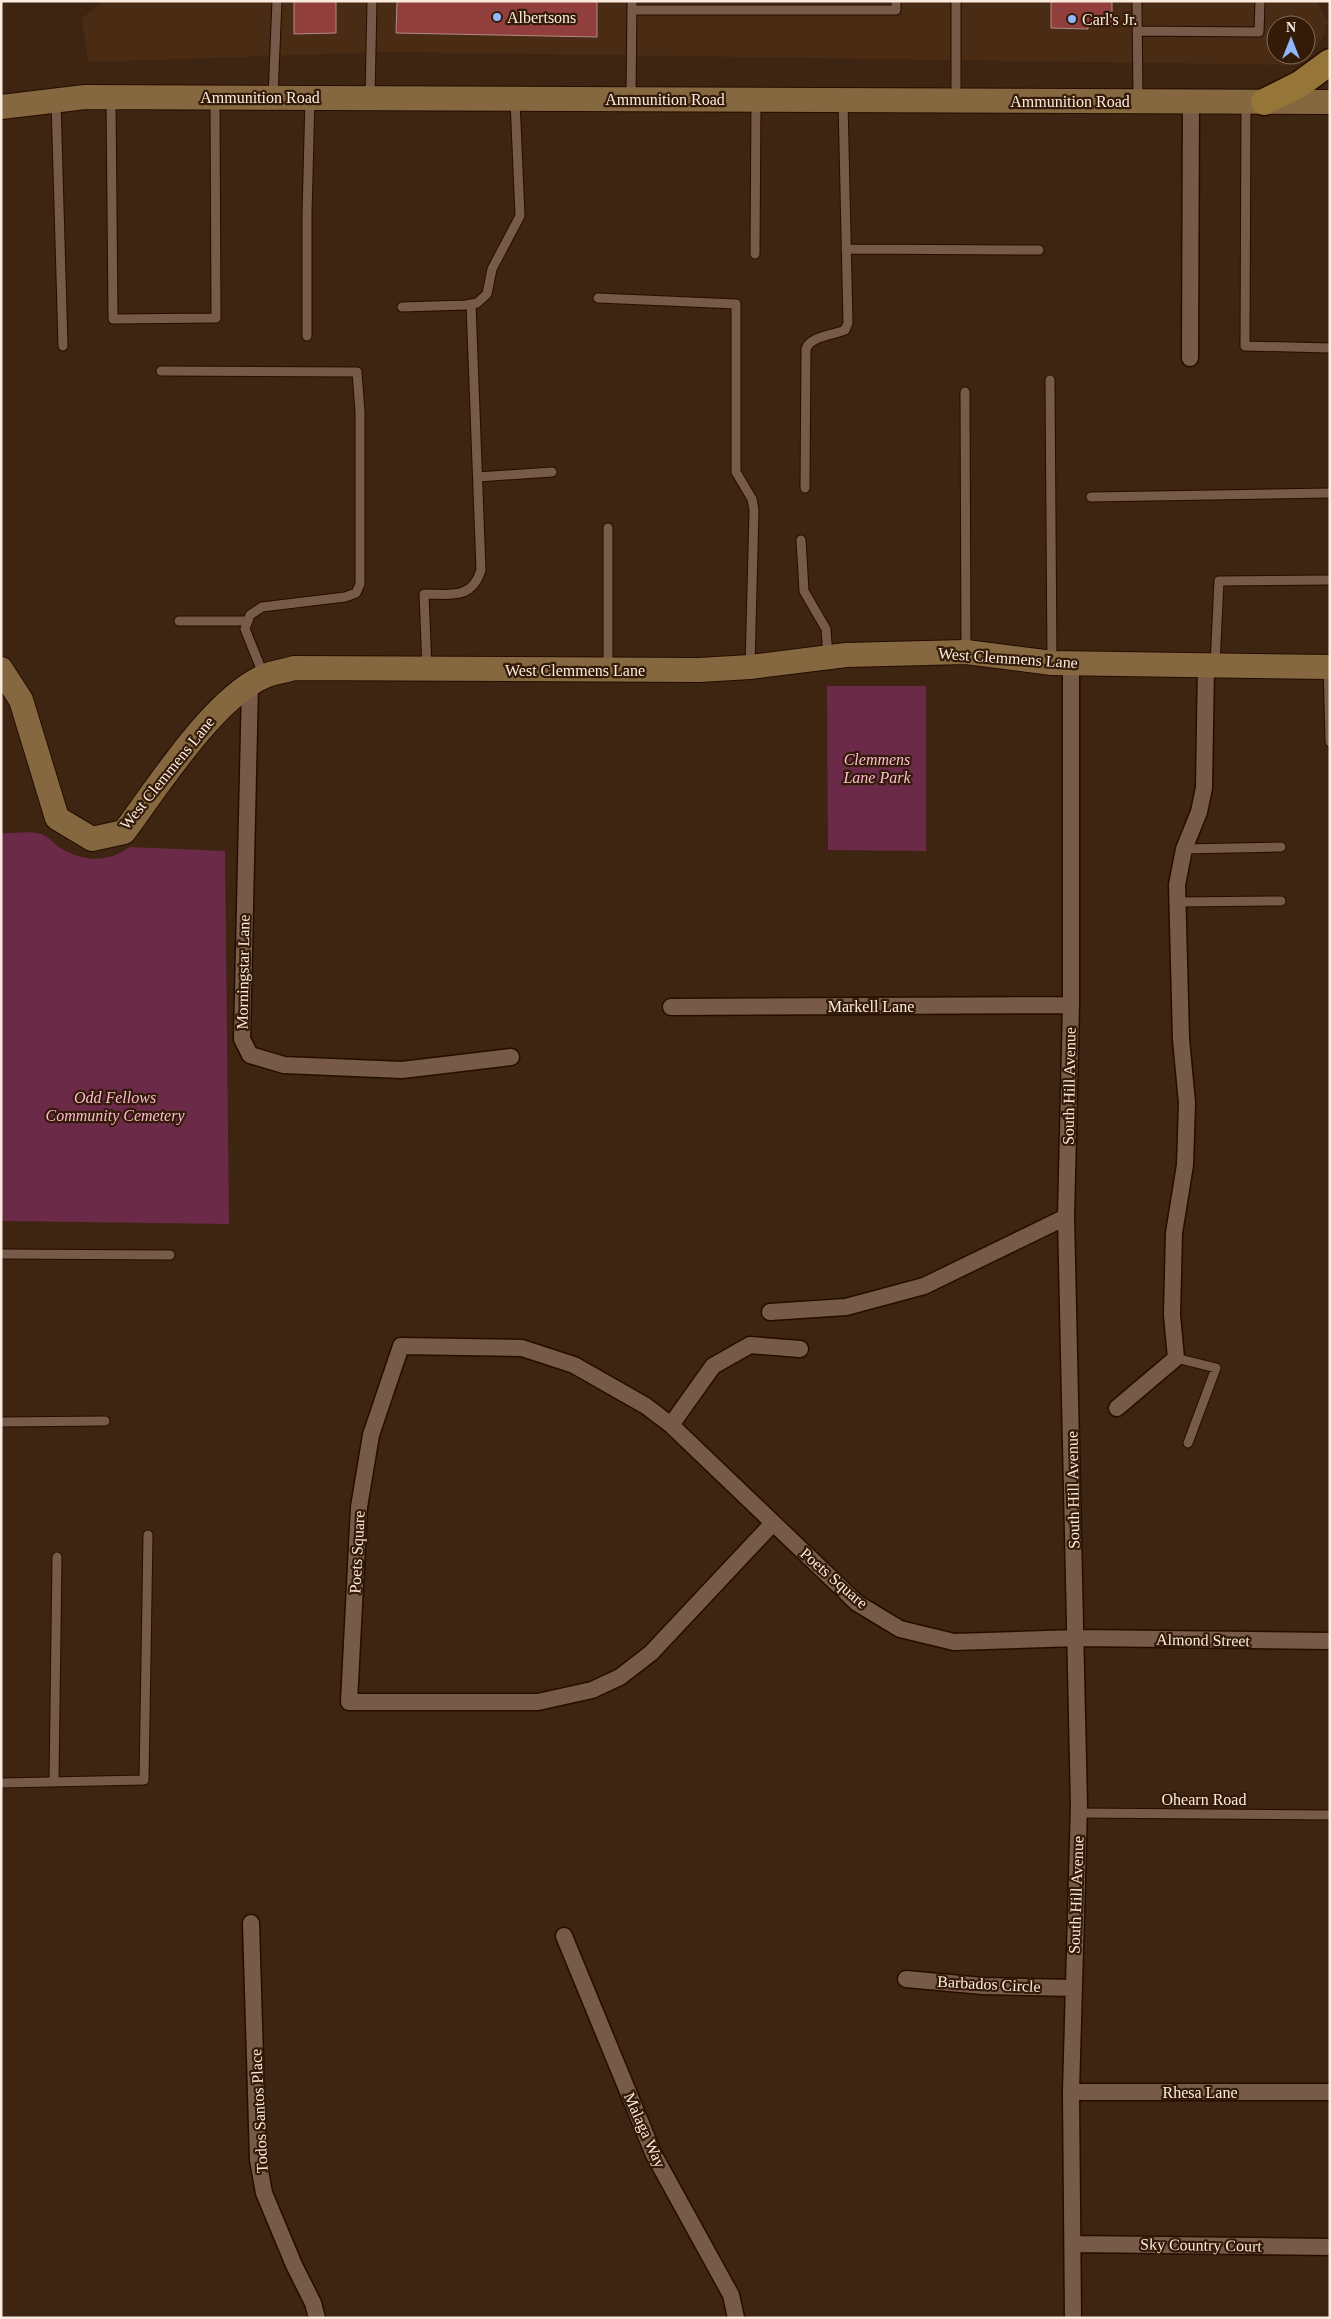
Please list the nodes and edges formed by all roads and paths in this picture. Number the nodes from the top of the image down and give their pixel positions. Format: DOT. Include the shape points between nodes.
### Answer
graph roads {
  1 [pos="277,1"];
  2 [pos="372,1"];
  3 [pos="896,1"];
  4 [pos="956,1"];
  5 [pos="1137,1"];
  6 [pos="1260,1"];
  7 [pos="632,5"];
  8 [pos="1137,31"];
  9 [pos="1330,62"];
  10 [pos="111,96"];
  11 [pos="215,97"];
  12 [pos="273,98"];
  13 [pos="310,98"];
  14 [pos="370,98"];
  15 [pos="515,99"];
  16 [pos="631,99"];
  17 [pos="56,100"];
  18 [pos="756,100"];
  19 [pos="843,101"];
  20 [pos="956,101"];
  21 [pos="1138,102"];
  22 [pos="1190,102"];
  23 [pos="1255,102"];
  24 [pos="1330,102"];
  25 [pos="1,107"];
  26 [pos="846,250"];
  27 [pos="1039,250"];
  28 [pos="755,254"];
  29 [pos="598,298"];
  30 [pos="471,304"];
  31 [pos="402,307"];
  32 [pos="307,336"];
  33 [pos="63,346"];
  34 [pos="1330,348"];
  35 [pos="1190,358"];
  36 [pos="161,371"];
  37 [pos="1050,380"];
  38 [pos="965,392"];
  39 [pos="552,472"];
  40 [pos="478,477"];
  41 [pos="805,488"];
  42 [pos="1330,493"];
  43 [pos="1091,497"];
  44 [pos="608,528"];
  45 [pos="801,540"];
  46 [pos="1330,580"];
  47 [pos="179,621"];
  48 [pos="246,621"];
  49 [pos="966,652"];
  50 [pos="828,657"];
  51 [pos="1061,663"];
  52 [pos="1210,665"];
  53 [pos="750,667"];
  54 [pos="1329,667"];
  55 [pos="1,669"];
  56 [pos="427,669"];
  57 [pos="608,670"];
  58 [pos="257,681"];
  59 [pos="1330,742"];
  60 [pos="1281,848"];
  61 [pos="1184,849"];
  62 [pos="1281,901"];
  63 [pos="1178,902"];
  64 [pos="1071,1005"];
  65 [pos="671,1007"];
  66 [pos="511,1057"];
  67 [pos="1066,1218"];
  68 [pos="1,1254"];
  69 [pos="170,1255"];
  70 [pos="770,1312"];
  71 [pos="800,1349"];
  72 [pos="1176,1358"];
  73 [pos="1117,1408"];
  74 [pos="105,1421"];
  75 [pos="1,1422"];
  76 [pos="670,1425"];
  77 [pos="1188,1443"];
  78 [pos="773,1523"];
  79 [pos="148,1535"];
  80 [pos="57,1557"];
  81 [pos="1077,1638"];
  82 [pos="1330,1641"];
  83 [pos="54,1782"];
  84 [pos="1,1784"];
  85 [pos="1079,1813"];
  86 [pos="1330,1815"];
  87 [pos="251,1923"];
  88 [pos="564,1936"];
  89 [pos="906,1980"];
  90 [pos="1073,1988"];
  91 [pos="1071,2092"];
  92 [pos="1330,2092"];
  93 [pos="1073,2244"];
  94 [pos="1330,2247"];
  95 [pos="317,2318"];
  96 [pos="736,2318"];
  97 [pos="1073,2318"];
  1 -- 12 [label="lane"];
  2 -- 14 [label="lane"];
  3 -- 7 [label="lane" via="896,10"];
  4 -- 20 [label="lane"];
  5 -- 8 [label="lane"];
  6 -- 8 [label="lane" via="1259,32"];
  7 -- 16 [label="lane"];
  8 -- 21 [label="lane"];
  9 -- 23 [label="main road" via="1300,84"];
  10 -- 11 [label="street, Ammunition Road"];
  10 -- 11 [label="lane" via="113,319 216,318"];
  10 -- 17 [label="street, Ammunition Road"];
  11 -- 12 [label="street, Ammunition Road"];
  12 -- 13 [label="street, Ammunition Road"];
  13 -- 14 [label="street, Ammunition Road"];
  13 -- 32 [label="lane"];
  14 -- 15 [label="street, Ammunition Road"];
  15 -- 16 [label="street, Ammunition Road"];
  15 -- 30 [label="lane" via="520,216 492,269 487,294"];
  16 -- 18 [label="street, Ammunition Road"];
  17 -- 25 [label="street, Ammunition Road"];
  17 -- 33 [label="lane"];
  18 -- 19 [label="street, Ammunition Road"];
  18 -- 28 [label="lane"];
  19 -- 20 [label="street, Ammunition Road"];
  19 -- 26 [label="lane"];
  20 -- 21 [label="street, Ammunition Road"];
  21 -- 22 [label="street, Ammunition Road"];
  22 -- 23 [label="street, Ammunition Road"];
  22 -- 35 [label="street"];
  23 -- 24 [label="street, Ammunition Road"];
  23 -- 34 [label="lane" via="1244,346"];
  26 -- 27 [label="lane"];
  26 -- 41 [label="lane" via="848,323 845,330 814,340 806,349"];
  29 -- 53 [label="lane" via="736,304 736,472 754,510"];
  30 -- 31 [label="lane"];
  30 -- 40 [label="lane"];
  36 -- 48 [label="lane" via="358,372 360,584 356,593 262,607"];
  37 -- 51 [label="lane"];
  38 -- 49 [label="lane"];
  39 -- 40 [label="lane"];
  40 -- 56 [label="lane" via="481,570 477,582 461,594 424,594"];
  42 -- 43 [label="lane"];
  44 -- 57 [label="lane"];
  45 -- 50 [label="lane" via="804,591 826,629"];
  46 -- 52 [label="lane" via="1219,581"];
  47 -- 48 [label="lane"];
  48 -- 58 [label="lane"];
  49 -- 50 [label="street, West Clemmens Lane"];
  49 -- 51 [label="street, West Clemmens Lane"];
  50 -- 53 [label="street, West Clemmens Lane"];
  51 -- 52 [label="street, West Clemmens Lane"];
  51 -- 64 [label="street, South Hill Avenue"];
  52 -- 54 [label="street, West Clemmens Lane"];
  52 -- 61 [label="street" via="1204,788 1199,812"];
  53 -- 57 [label="street, West Clemmens Lane"];
  54 -- 59 [label="lane"];
  55 -- 58 [label="street, West Clemmens Lane" via="21,700 57,818 92,839 124,832 210,717"];
  56 -- 57 [label="street, West Clemmens Lane"];
  56 -- 58 [label="street, West Clemmens Lane" via="294,668"];
  58 -- 66 [label="street, Morningstar Lane" via="242,1039 250,1055 284,1066 402,1070"];
  60 -- 61 [label="lane"];
  61 -- 63 [label="street" via="1177,885"];
  62 -- 63 [label="lane"];
  63 -- 72 [label="street" via="1181,1039 1187,1103 1185,1165 1174,1233 1172,1316"];
  64 -- 65 [label="street, Markell Lane"];
  64 -- 67 [label="street, South Hill Avenue"];
  67 -- 70 [label="street" via="924,1286 846,1307"];
  67 -- 81 [label="street, South Hill Avenue"];
  68 -- 69 [label="lane"];
  71 -- 76 [label="street" via="750,1345 713,1366"];
  72 -- 73 [label="street"];
  72 -- 77 [label="lane" via="1216,1368"];
  74 -- 75 [label="lane"];
  76 -- 78 [label="street, Poets Square"];
  76 -- 78 [label="street, Poets Square" via="646,1406 574,1365 522,1348 401,1346 371,1435 359,1507 349,1702 538,1702 592,1690 620,1677 650,1653"];
  78 -- 81 [label="street, Poets Square" via="857,1602 900,1629 954,1642"];
  79 -- 83 [label="lane" via="144,1780"];
  80 -- 83 [label="lane"];
  81 -- 82 [label="street, Almond Street"];
  81 -- 85 [label="street, South Hill Avenue"];
  83 -- 84 [label="lane"];
  85 -- 86 [label="lane, Ohearn Road"];
  85 -- 90 [label="street, South Hill Avenue"];
  87 -- 95 [label="street, Todos Santos Place" via="258,2160 264,2193"];
  88 -- 96 [label="street, Malaga Way" via="654,2155 731,2295"];
  89 -- 90 [label="street, Barbados Circle"];
  90 -- 91 [label="street, South Hill Avenue"];
  91 -- 92 [label="street, Rhesa Lane"];
  91 -- 93 [label="street, South Hill Avenue"];
  93 -- 94 [label="street, Sky Country Court"];
  93 -- 97 [label="street, South Hill Avenue"];
}
